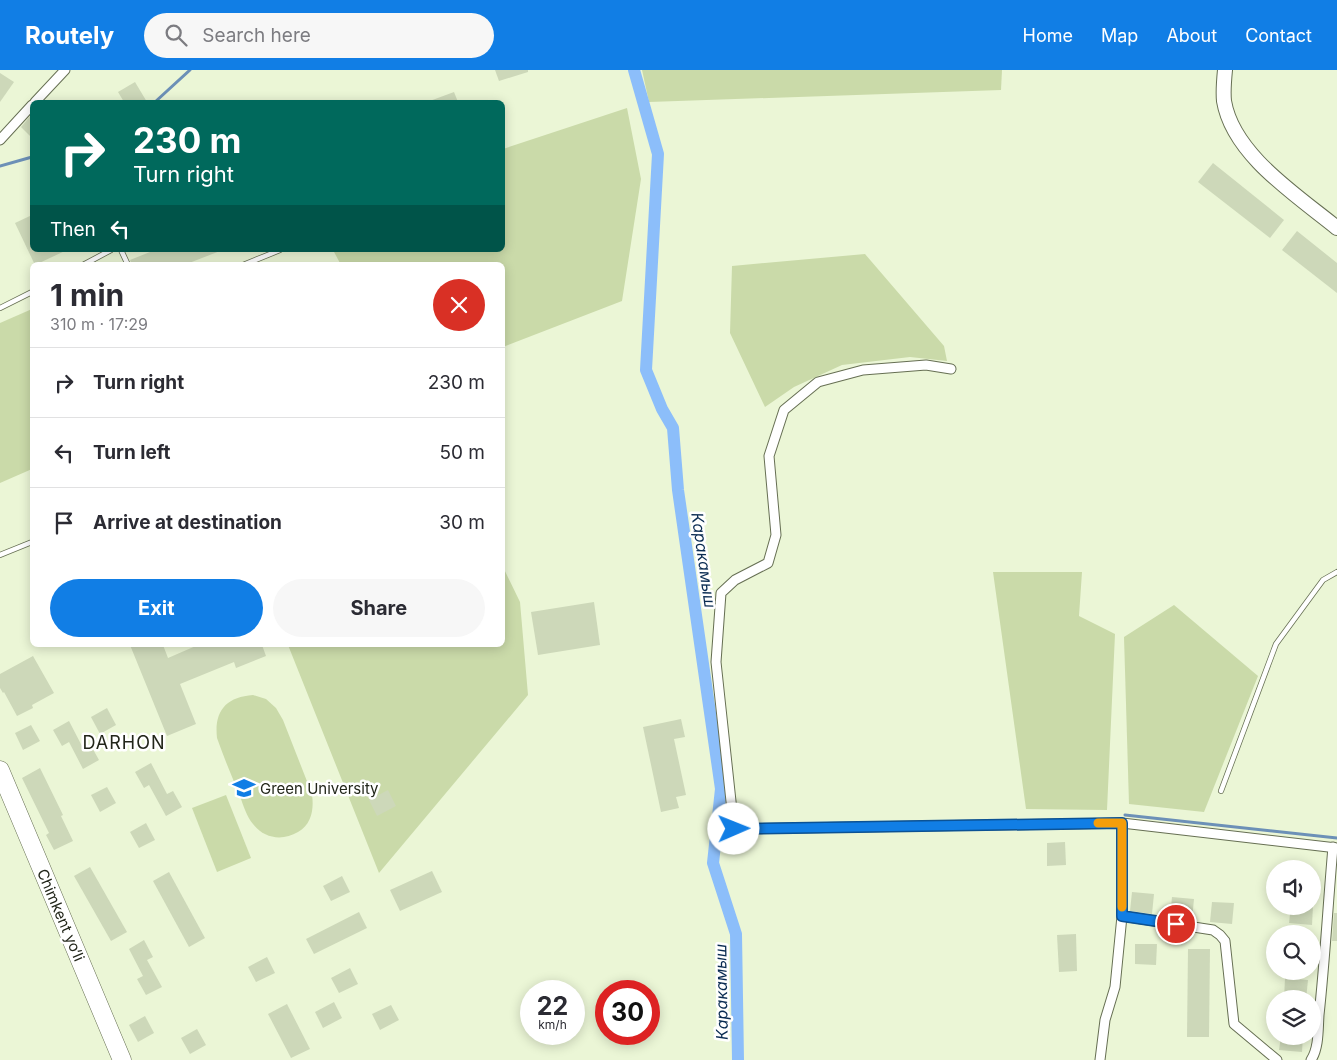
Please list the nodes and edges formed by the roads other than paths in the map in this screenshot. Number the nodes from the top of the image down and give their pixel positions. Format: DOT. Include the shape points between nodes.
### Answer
graph roads {
  1 [pos="65,70"];
  2 [pos="1225,70"];
  3 [pos="38,100"];
  4 [pos="30,108"];
  5 [pos="0,140"];
  6 [pos="1337,228"];
  7 [pos="107,252"];
  8 [pos="275,252"];
  9 [pos="89,262"];
  10 [pos="250,262"];
  11 [pos="30,293"];
  12 [pos="0,308"];
  13 [pos="951,369"];
  14 [pos="30,543"];
  15 [pos="0,555"];
  16 [pos="1337,572"];
  17 [pos="0,770"];
  18 [pos="1222,791"];
  19 [pos="1122,823"];
  20 [pos="1335,848"];
  21 [pos="1122,916"];
  22 [pos="122,1060"];
  23 [pos="1100,1060"];
  24 [pos="1277,1060"];
  25 [pos="1311,1060"];
  1 -- 3 [label="street"];
  2 -- 6 [label="street" via="1226,109 1242,141 1271,174"];
  4 -- 5 [label="street"];
  7 -- 9 [label="lane"];
  8 -- 10 [label="lane"];
  11 -- 12 [label="lane"];
  13 -- 19 [label="street" via="926,365 863,370 818,382 784,410 769,456 776,535 768,563 735,580 721,593 716,662 734,829"];
  14 -- 15 [label="lane"];
  16 -- 18 [label="lane" via="1323,580 1276,644"];
  17 -- 22 [label="highway, Chimkent yo‘li"];
  19 -- 20 [label="street"];
  19 -- 21 [label="street"];
  20 -- 25 [label="street" via="1316,1045"];
  21 -- 23 [label="street" via="1115,987 1105,1020"];
  21 -- 24 [label="street" via="1213,930 1220,934 1225,941 1234,1024"];
}
